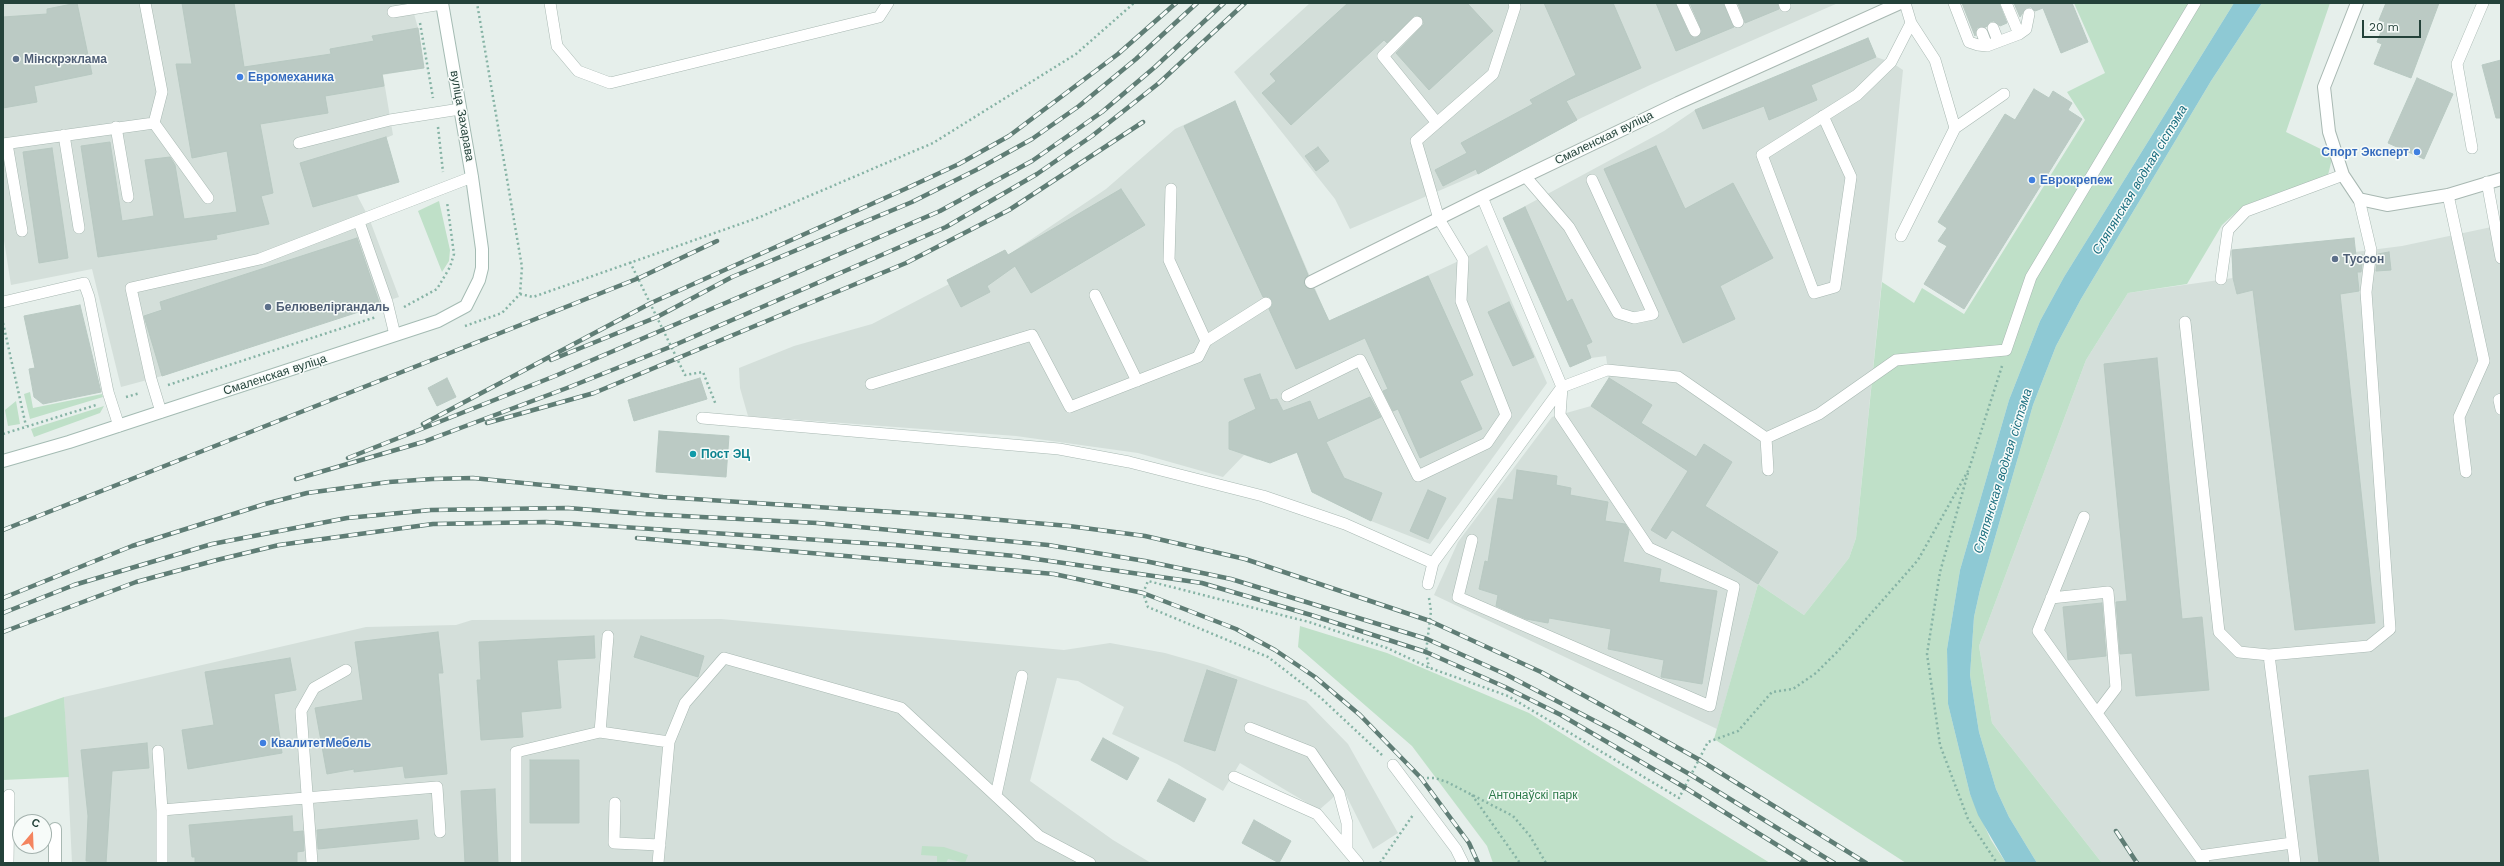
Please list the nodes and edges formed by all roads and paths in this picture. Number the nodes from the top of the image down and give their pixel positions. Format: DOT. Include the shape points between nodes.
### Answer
graph roads {
  1 [pos="145,3"];
  2 [pos="477,3"];
  3 [pos="550,3"];
  4 [pos="888,3"];
  5 [pos="1134,3"];
  6 [pos="1514,3"];
  7 [pos="1682,3"];
  8 [pos="1730,3"];
  9 [pos="1900,3"];
  10 [pos="1905,3"];
  11 [pos="1954,3"];
  12 [pos="2006,3"];
  13 [pos="2195,3"];
  14 [pos="2357,3"];
  15 [pos="2483,3"];
  16 [pos="442,4"];
  17 [pos="417,8"];
  18 [pos="393,12"];
  19 [pos="2028,14"];
  20 [pos="1417,22"];
  21 [pos="1738,22"];
  22 [pos="1911,23"];
  23 [pos="1993,28"];
  24 [pos="1695,31"];
  25 [pos="1982,33"];
  26 [pos="2019,34"];
  27 [pos="1998,42"];
  28 [pos="1987,46"];
  29 [pos="2004,94"];
  30 [pos="460,109"];
  31 [pos="436,114"];
  32 [pos="1824,116"];
  33 [pos="154,123"];
  34 [pos="1437,123"];
  35 [pos="116,127"];
  36 [pos="1955,128"];
  37 [pos="64,135"];
  38 [pos="299,143"];
  39 [pos="5,144"];
  40 [pos="2472,148"];
  41 [pos="1525,176"];
  42 [pos="2343,176"];
  43 [pos="472,178"];
  44 [pos="2501,179"];
  45 [pos="1592,180"];
  46 [pos="2487,182"];
  47 [pos="445,188"];
  48 [pos="1171,189"];
  49 [pos="2448,195"];
  50 [pos="128,197"];
  51 [pos="1482,197"];
  52 [pos="208,198"];
  53 [pos="2359,199"];
  54 [pos="1439,219"];
  55 [pos="359,222"];
  56 [pos="79,228"];
  57 [pos="480,228"];
  58 [pos="22,231"];
  59 [pos="1901,236"];
  60 [pos="2501,254"];
  61 [pos="630,262"];
  62 [pos="2221,279"];
  63 [pos="1311,282"];
  64 [pos="520,294"];
  65 [pos="1095,295"];
  66 [pos="3,302"];
  67 [pos="1266,303"];
  68 [pos="390,312"];
  69 [pos="2185,322"];
  70 [pos="3,323"];
  71 [pos="457,329"];
  72 [pos="395,335"];
  73 [pos="1206,342"];
  74 [pos="2006,350"];
  75 [pos="1137,381"];
  76 [pos="871,384"];
  77 [pos="1562,387"];
  78 [pos="154,389"];
  79 [pos="1287,396"];
  80 [pos="2501,399"];
  81 [pos="111,401"];
  82 [pos="2501,409"];
  83 [pos="161,412"];
  84 [pos="702,418"];
  85 [pos="722,418"];
  86 [pos="26,426"];
  87 [pos="119,426"];
  88 [pos="3,434"];
  89 [pos="1766,438"];
  90 [pos="3,461"];
  91 [pos="1969,469"];
  92 [pos="1768,470"];
  93 [pos="2466,472"];
  94 [pos="2084,518"];
  95 [pos="1472,540"];
  96 [pos="1434,562"];
  97 [pos="1428,584"];
  98 [pos="2052,598"];
  99 [pos="608,636"];
  100 [pos="2269,655"];
  101 [pos="1430,668"];
  102 [pos="346,670"];
  103 [pos="1022,676"];
  104 [pos="2097,713"];
  105 [pos="1250,728"];
  106 [pos="600,732"];
  107 [pos="669,742"];
  108 [pos="158,751"];
  109 [pos="1393,765"];
  110 [pos="1234,777"];
  111 [pos="1447,782"];
  112 [pos="1472,794"];
  113 [pos="9,795"];
  114 [pos="996,795"];
  115 [pos="308,798"];
  116 [pos="616,803"];
  117 [pos="162,810"];
  118 [pos="55,829"];
  119 [pos="440,832"];
  120 [pos="2292,843"];
  121 [pos="660,845"];
  122 [pos="1347,850"];
  123 [pos="2201,860"];
  124 [pos="8,863"];
  125 [pos="55,863"];
  126 [pos="162,863"];
  127 [pos="312,863"];
  128 [pos="516,863"];
  129 [pos="658,863"];
  130 [pos="1090,863"];
  131 [pos="1358,863"];
  132 [pos="1463,863"];
  133 [pos="1520,863"];
  134 [pos="1546,863"];
  135 [pos="1997,863"];
  136 [pos="2295,863"];
  1 -- 33 [label="lane" via="162,92"];
  2 -- 64 [label="path" via="522,267"];
  3 -- 4 [label="lane" via="557,46 578,71 610,83 879,17"];
  5 -- 61 [label="path" via="1076,54 933,143 760,217"];
  6 -- 34 [label="lane" via="1515,8 1493,74"];
  7 -- 24 [label="lane"];
  8 -- 21 [label="lane"];
  9 -- 41 [label="street, Смаленская вуліца" via="1678,103"];
  10 -- 22 [label="lane"];
  11 -- 28 [label="lane" via="1969,42"];
  12 -- 26 [label="lane"];
  13 -- 74 [label="lane" via="2031,277"];
  14 -- 42 [label="street" via="2324,87 2328,132"];
  15 -- 40 [label="lane" via="2457,64"];
  16 -- 17 [label="lane"];
  16 -- 30 [label="street, вуліца Захарава"];
  17 -- 18 [label="lane"];
  17 -- 31 [label="path"];
  19 -- 26 [label="lane" via="2026,29"];
  20 -- 34 [label="lane" via="1383,56"];
  22 -- 32 [label="lane" via="1891,62 1856,95"];
  22 -- 36 [label="lane" via="1935,60"];
  23 -- 27 [label="lane"];
  25 -- 28 [label="lane"];
  26 -- 27 [label="lane"];
  27 -- 28 [label="lane"];
  29 -- 36 [label="lane"];
  30 -- 31 [label="lane"];
  30 -- 43 [label="street, вуліца Захарава"];
  31 -- 38 [label="lane" via="390,120"];
  31 -- 47 [label="path"];
  32 -- 32 [label="lane" via="1762,155 1814,292 1835,287 1851,177"];
  33 -- 35 [label="lane"];
  33 -- 52 [label="lane"];
  34 -- 54 [label="lane" via="1416,141"];
  35 -- 37 [label="lane"];
  35 -- 50 [label="lane"];
  36 -- 59 [label="lane"];
  37 -- 39 [label="lane"];
  37 -- 56 [label="lane"];
  39 -- 58 [label="lane"];
  41 -- 45 [label="lane" via="1569,227 1618,313 1634,318 1653,314"];
  41 -- 51 [label="street, Смаленская вуліца"];
  42 -- 53 [label="street"];
  42 -- 62 [label="lane" via="2246,211 2228,230"];
  43 -- 47 [label="lane"];
  43 -- 57 [label="street, вуліца Захарава"];
  44 -- 46 [label="street"];
  46 -- 49 [label="street"];
  46 -- 60 [label="lane"];
  47 -- 55 [label="lane"];
  47 -- 68 [label="path" via="454,254 450,267 437,289"];
  48 -- 73 [label="lane" via="1169,260"];
  49 -- 53 [label="street" via="2387,205"];
  49 -- 93 [label="lane" via="2484,361 2459,417"];
  51 -- 54 [label="street, Смаленская вуліца"];
  51 -- 77 [label="lane"];
  53 -- 100 [label="lane" via="2371,250 2366,292 2390,629 2369,646"];
  54 -- 63 [label="street, Смаленская вуліца"];
  54 -- 79 [label="lane" via="1463,259 1461,301 1506,415 1487,443 1418,476 1360,360"];
  55 -- 68 [label="lane"];
  55 -- 78 [label="lane" via="260,259 131,288"];
  57 -- 72 [label="street, Смаленская вуліца" via="482,268 474,293 466,306 438,321"];
  61 -- 64 [label="path" via="533,297"];
  61 -- 85 [label="path" via="685,375 703,372"];
  64 -- 71 [label="path" via="502,313"];
  65 -- 75 [label="lane"];
  66 -- 81 [label="lane" via="84,283"];
  67 -- 73 [label="lane"];
  68 -- 72 [label="lane"];
  68 -- 78 [label="path"];
  69 -- 100 [label="lane" via="2219,632 2239,652"];
  70 -- 86 [label="path"];
  72 -- 83 [label="street, Смаленская вуліца"];
  73 -- 75 [label="lane" via="1198,357"];
  74 -- 89 [label="lane" via="1896,360 1819,414"];
  74 -- 91 [label="path"];
  75 -- 76 [label="lane" via="1070,407 1032,335"];
  77 -- 89 [label="lane" via="1607,370 1678,377"];
  77 -- 95 [label="lane" via="1560,415 1649,548 1734,587 1710,706 1458,597"];
  77 -- 96 [label="lane"];
  78 -- 81 [label="path"];
  78 -- 83 [label="lane"];
  80 -- 82 [label="lane"];
  81 -- 86 [label="path"];
  81 -- 87 [label="lane"];
  83 -- 87 [label="street, Смаленская вуліца"];
  84 -- 85 [label="lane"];
  85 -- 96 [label="lane" via="1059,449 1129,462 1263,496 1345,524"];
  86 -- 88 [label="path"];
  87 -- 90 [label="street, Смаленская вуліца"];
  89 -- 92 [label="lane"];
  91 -- 101 [label="path" via="1918,560 1838,651 1793,689 1772,692 1738,731 1708,742 1678,798 1508,696"];
  91 -- 135 [label="path" via="1940,572 1927,654 1940,745 1968,819"];
  94 -- 98 [label="lane"];
  96 -- 97 [label="lane"];
  97 -- 101 [label="path" via="1431,611 1426,652"];
  98 -- 104 [label="lane" via="2038,631"];
  98 -- 104 [label="lane" via="2108,592 2116,688"];
  99 -- 106 [label="lane"];
  100 -- 120 [label="lane"];
  101 -- 109 [label="path" via="1387,648 1301,620 1148,581 1143,593 1148,607 1268,656 1321,698"];
  102 -- 115 [label="lane" via="314,688 301,711"];
  103 -- 114 [label="lane"];
  104 -- 123 [label="lane"];
  105 -- 122 [label="lane" via="1310,752 1339,793 1347,823"];
  106 -- 107 [label="lane"];
  106 -- 128 [label="lane" via="516,752"];
  107 -- 114 [label="lane" via="684,703 724,658 901,708"];
  107 -- 121 [label="lane"];
  108 -- 117 [label="lane"];
  109 -- 132 [label="lane" via="1456,849"];
  110 -- 122 [label="lane" via="1317,814"];
  111 -- 112 [label="path"];
  112 -- 133 [label="path"];
  112 -- 134 [label="path" via="1513,816 1530,836"];
  113 -- 124 [label="lane"];
  114 -- 130 [label="lane" via="1039,836"];
  115 -- 117 [label="lane"];
  115 -- 119 [label="lane" via="437,787"];
  115 -- 127 [label="lane"];
  116 -- 121 [label="lane" via="614,843"];
  117 -- 126 [label="lane"];
  118 -- 125 [label="street"];
  120 -- 123 [label="lane"];
  120 -- 136 [label="lane"];
  121 -- 129 [label="lane"];
  122 -- 131 [label="lane"];
}
